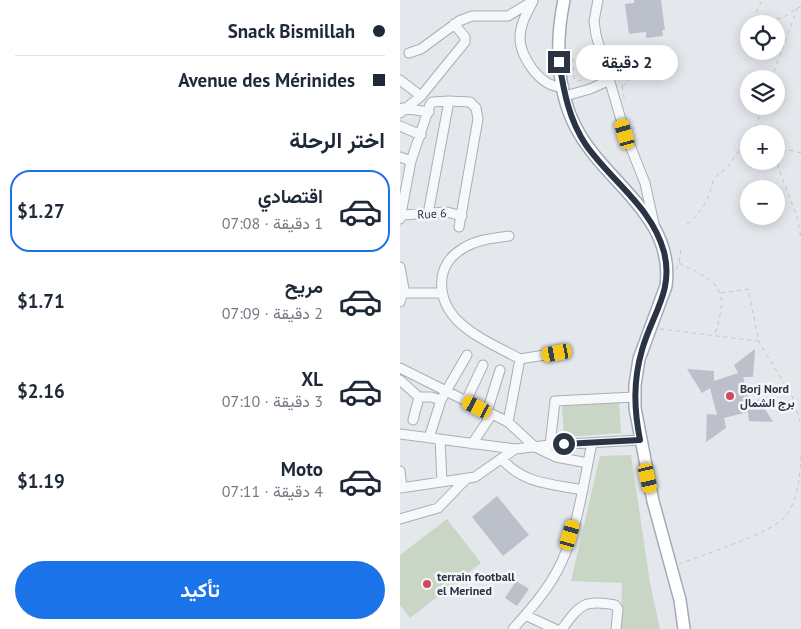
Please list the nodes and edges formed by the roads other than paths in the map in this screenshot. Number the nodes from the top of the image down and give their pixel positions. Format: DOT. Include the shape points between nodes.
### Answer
graph roads {
  1 [pos="564,0"];
  2 [pos="598,0"];
  3 [pos="528,2"];
  4 [pos="454,24"];
  5 [pos="408,53"];
  6 [pos="400,80"];
  7 [pos="610,80"];
  8 [pos="564,92"];
  9 [pos="421,96"];
  10 [pos="449,100"];
  11 [pos="402,109"];
  12 [pos="429,112"];
  13 [pos="400,126"];
  14 [pos="421,135"];
  15 [pos="400,156"];
  16 [pos="411,161"];
  17 [pos="402,189"];
  18 [pos="428,214"];
  19 [pos="462,216"];
  20 [pos="401,217"];
  21 [pos="654,224"];
  22 [pos="460,227"];
  23 [pos="509,236"];
  24 [pos="400,267"];
  25 [pos="442,293"];
  26 [pos="402,298"];
  27 [pos="557,353"];
  28 [pos="468,356"];
  29 [pos="520,359"];
  30 [pos="483,365"];
  31 [pos="400,368"];
  32 [pos="500,370"];
  33 [pos="400,380"];
  34 [pos="446,392"];
  35 [pos="634,397"];
  36 [pos="419,398"];
  37 [pos="441,400"];
  38 [pos="466,401"];
  39 [pos="490,413"];
  40 [pos="413,420"];
  41 [pos="508,422"];
  42 [pos="400,434"];
  43 [pos="429,438"];
  44 [pos="440,439"];
  45 [pos="640,440"];
  46 [pos="592,443"];
  47 [pos="472,444"];
  48 [pos="550,445"];
  49 [pos="535,447"];
  50 [pos="515,450"];
  51 [pos="502,459"];
  52 [pos="588,463"];
  53 [pos="400,471"];
  54 [pos="467,478"];
  55 [pos="442,482"];
  56 [pos="401,487"];
  57 [pos="583,490"];
  58 [pos="400,518"];
  59 [pos="525,615"];
  60 [pos="513,629"];
  61 [pos="554,629"];
  62 [pos="562,629"];
  63 [pos="616,629"];
  64 [pos="684,629"];
  1 -- 8 [label="main road" via="557,36"];
  2 -- 7 [label="street" via="594,21 596,35"];
  3 -- 4 [label="street" via="508,16 472,16"];
  3 -- 8 [label="street" via="520,38 522,51 541,78"];
  4 -- 5 [label="street"];
  4 -- 9 [label="street" via="465,42"];
  6 -- 9 [label="street"];
  7 -- 8 [label="street" via="590,89"];
  7 -- 21 [label="street" via="625,134 645,183"];
  8 -- 21 [label="main road" via="574,124 588,147"];
  9 -- 11 [label="street"];
  10 -- 12 [label="street" via="432,102"];
  10 -- 18 [label="street"];
  10 -- 19 [label="street" via="470,102 476,108 478,119"];
  11 -- 12 [label="street"];
  12 -- 14 [label="street"];
  13 -- 14 [label="street"];
  14 -- 16 [label="street"];
  15 -- 16 [label="street"];
  16 -- 17 [label="street"];
  17 -- 20 [label="street"];
  18 -- 19 [label="street, Rue 6" via="446,212"];
  18 -- 20 [label="street, Rue 6"];
  19 -- 22 [label="street"];
  21 -- 35 [label="main road" via="664,252 667,279 665,293 639,359"];
  23 -- 25 [label="street" via="480,240 451,257 441,278"];
  24 -- 26 [label="street"];
  25 -- 26 [label="street"];
  25 -- 29 [label="street" via="443,302 458,321"];
  27 -- 29 [label="street"];
  28 -- 34 [label="street"];
  29 -- 41 [label="street"];
  30 -- 38 [label="street"];
  31 -- 34 [label="street"];
  32 -- 39 [label="street"];
  33 -- 36 [label="street"];
  34 -- 37 [label="street"];
  34 -- 38 [label="street"];
  35 -- 45 [label="main road"];
  35 -- 48 [label="street" via="555,401"];
  36 -- 37 [label="street"];
  36 -- 40 [label="street"];
  37 -- 43 [label="street"];
  38 -- 39 [label="street"];
  39 -- 41 [label="street"];
  39 -- 47 [label="street"];
  41 -- 49 [label="street"];
  42 -- 43 [label="street"];
  43 -- 44 [label="street"];
  44 -- 47 [label="street"];
  44 -- 55 [label="street"];
  45 -- 46 [label="street"];
  45 -- 64 [label="main road" via="680,600"];
  46 -- 48 [label="street"];
  46 -- 52 [label="street"];
  47 -- 50 [label="street"];
  48 -- 49 [label="street"];
  49 -- 50 [label="street"];
  49 -- 52 [label="street" via="556,457"];
  50 -- 51 [label="street"];
  51 -- 54 [label="street" via="475,477"];
  51 -- 57 [label="street" via="522,477"];
  52 -- 57 [label="street"];
  53 -- 56 [label="street"];
  54 -- 55 [label="street"];
  54 -- 58 [label="street" via="438,508"];
  55 -- 56 [label="street"];
  57 -- 59 [label="street" via="562,562"];
  59 -- 60 [label="street"];
  59 -- 61 [label="street"];
  62 -- 63 [label="street" via="580,606 595,604 616,606"];
}
